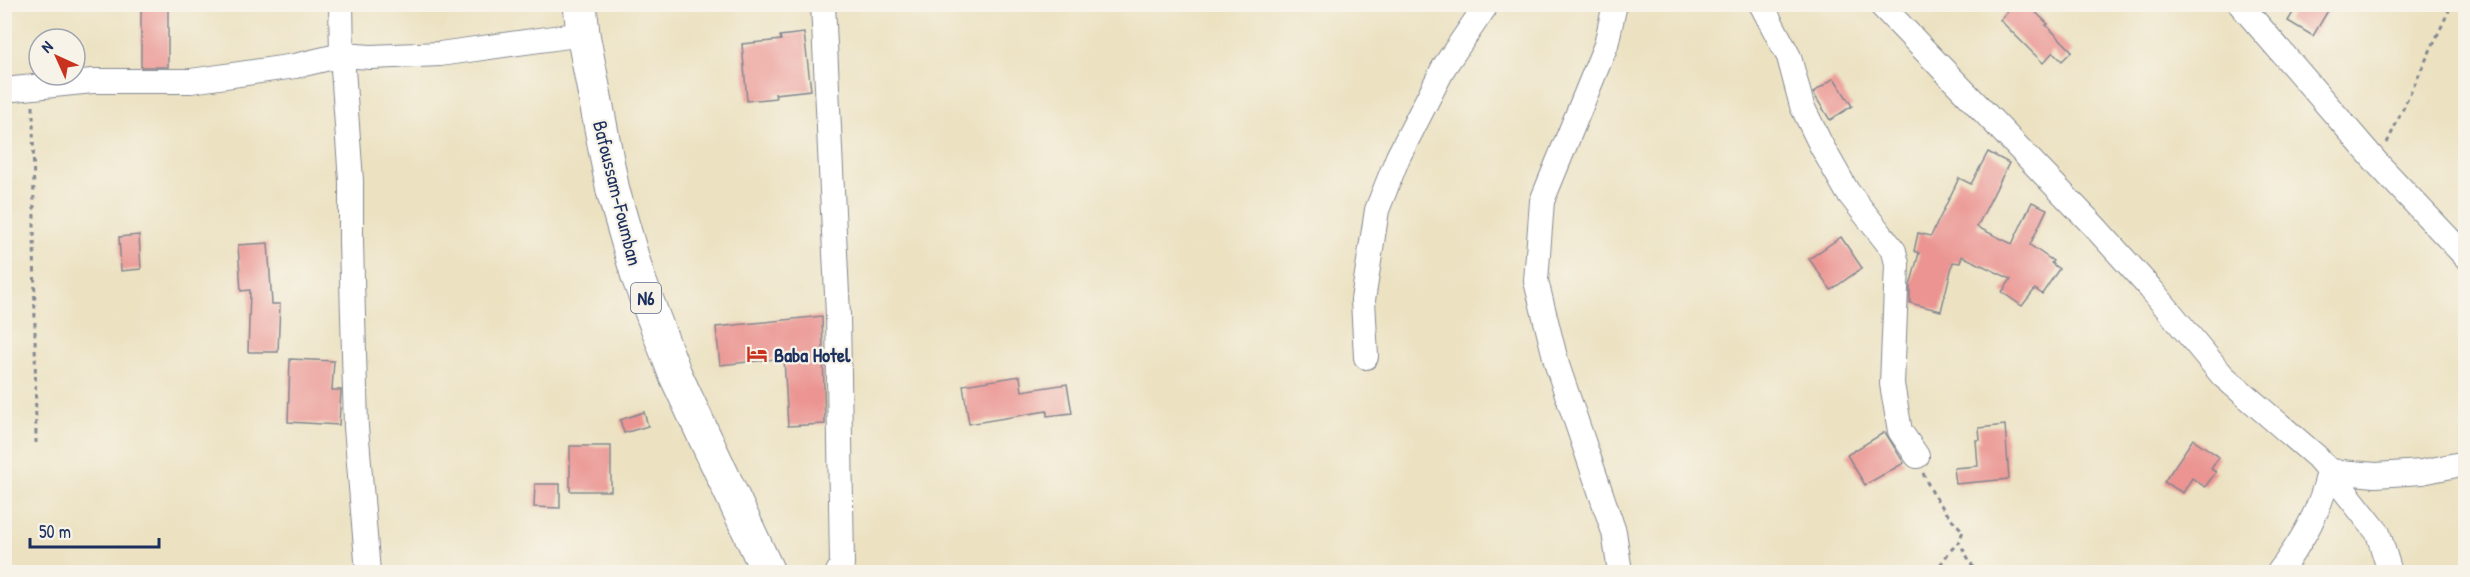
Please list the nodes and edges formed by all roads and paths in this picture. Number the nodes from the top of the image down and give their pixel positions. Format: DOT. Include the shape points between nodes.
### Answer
graph roads {
  1 [pos="341,4"];
  2 [pos="823,4"];
  3 [pos="1487,4"];
  4 [pos="1616,4"];
  5 [pos="1761,4"];
  6 [pos="1880,4"];
  7 [pos="2240,4"];
  8 [pos="2452,4"];
  9 [pos="582,19"];
  10 [pos="342,55"];
  11 [pos="33,89"];
  12 [pos="4,90"];
  13 [pos="2378,164"];
  14 [pos="2466,257"];
  15 [pos="1366,357"];
  16 [pos="36,443"];
  17 [pos="1917,456"];
  18 [pos="2466,463"];
  19 [pos="2329,471"];
  20 [pos="1959,542"];
  21 [pos="368,573"];
  22 [pos="768,573"];
  23 [pos="838,573"];
  24 [pos="1620,573"];
  25 [pos="1935,573"];
  26 [pos="1976,573"];
  27 [pos="2279,573"];
  28 [pos="2390,573"];
  1 -- 10 [label="street"];
  2 -- 23 [label="street" via="838,315 842,566"];
  3 -- 15 [label="street" via="1444,67 1398,158 1377,210 1363,300"];
  4 -- 24 [label="street" via="1606,45 1542,201 1536,281 1557,364 1614,532"];
  5 -- 17 [label="street" via="1789,57 1802,106 1827,155 1847,191 1894,251 1892,384 1900,431"];
  6 -- 19 [label="street" via="2094,226 2223,375"];
  7 -- 13 [label="street"];
  8 -- 13 [label="path"];
  9 -- 10 [label="street" via="440,54"];
  9 -- 22 [label="highway, Bafoussam-Foumban / N6" via="613,191 638,277 675,374"];
  10 -- 11 [label="street" via="191,81 93,81"];
  10 -- 21 [label="street" via="351,181 356,427"];
  11 -- 12 [label="street"];
  11 -- 16 [label="path"];
  13 -- 14 [label="street"];
  17 -- 20 [label="path" via="1933,494 1963,531"];
  18 -- 19 [label="street" via="2376,476"];
  19 -- 27 [label="street" via="2324,496 2309,528"];
  19 -- 28 [label="street" via="2378,533"];
  20 -- 25 [label="path"];
  20 -- 26 [label="path"];
}
